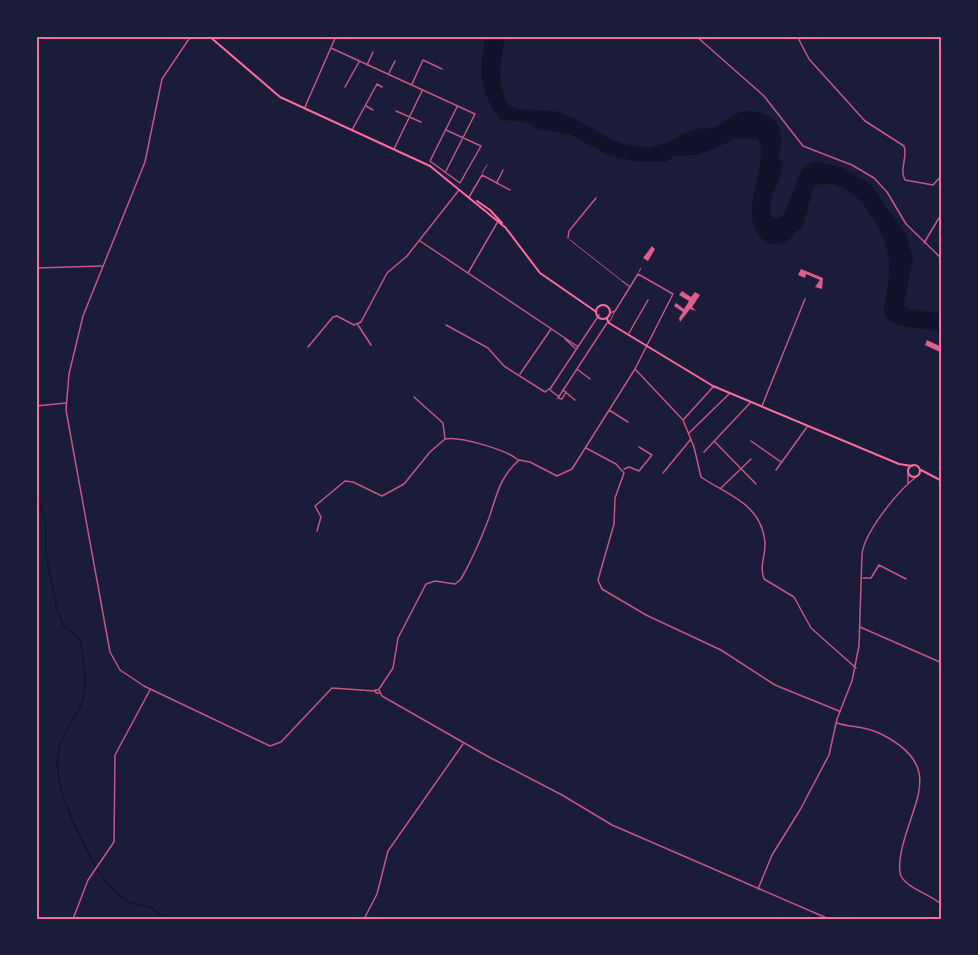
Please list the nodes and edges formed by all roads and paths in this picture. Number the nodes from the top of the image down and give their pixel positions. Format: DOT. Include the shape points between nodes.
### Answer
graph roads {
  1 [pos="192,36"];
  2 [pos="209,36"];
  3 [pos="336,36"];
  4 [pos="696,36"];
  5 [pos="797,36"];
  6 [pos="330,48"];
  7 [pos="373,52"];
  8 [pos="360,61"];
  9 [pos="395,61"];
  10 [pos="367,65"];
  11 [pos="442,69"];
  12 [pos="389,75"];
  13 [pos="411,85"];
  14 [pos="345,87"];
  15 [pos="382,87"];
  16 [pos="422,90"];
  17 [pos="365,105"];
  18 [pos="457,106"];
  19 [pos="303,109"];
  20 [pos="374,110"];
  21 [pos="396,111"];
  22 [pos="409,117"];
  23 [pos="421,122"];
  24 [pos="446,129"];
  25 [pos="352,130"];
  26 [pos="464,138"];
  27 [pos="394,149"];
  28 [pos="487,165"];
  29 [pos="439,166"];
  30 [pos="436,170"];
  31 [pos="503,170"];
  32 [pos="446,171"];
  33 [pos="482,175"];
  34 [pos="942,175"];
  35 [pos="454,178"];
  36 [pos="451,182"];
  37 [pos="937,182"];
  38 [pos="496,183"];
  39 [pos="942,185"];
  40 [pos="460,189"];
  41 [pos="510,190"];
  42 [pos="470,197"];
  43 [pos="596,198"];
  44 [pos="942,213"];
  45 [pos="498,221"];
  46 [pos="506,228"];
  47 [pos="568,238"];
  48 [pos="419,240"];
  49 [pos="924,243"];
  50 [pos="942,259"];
  51 [pos="102,266"];
  52 [pos="36,268"];
  53 [pos="641,268"];
  54 [pos="468,274"];
  55 [pos="638,274"];
  56 [pos="622,281"];
  57 [pos="630,286"];
  58 [pos="805,299"];
  59 [pos="648,300"];
  60 [pos="595,311"];
  61 [pos="615,311"];
  62 [pos="610,313"];
  63 [pos="599,316"];
  64 [pos="608,321"];
  65 [pos="358,324"];
  66 [pos="446,326"];
  67 [pos="550,329"];
  68 [pos="628,334"];
  69 [pos="565,339"];
  70 [pos="580,341"];
  71 [pos="573,343"];
  72 [pos="647,344"];
  73 [pos="371,345"];
  74 [pos="576,347"];
  75 [pos="308,348"];
  76 [pos="576,369"];
  77 [pos="635,369"];
  78 [pos="519,375"];
  79 [pos="591,379"];
  80 [pos="713,386"];
  81 [pos="549,389"];
  82 [pos="562,389"];
  83 [pos="566,392"];
  84 [pos="729,393"];
  85 [pos="558,396"];
  86 [pos="414,397"];
  87 [pos="576,400"];
  88 [pos="750,402"];
  89 [pos="66,403"];
  90 [pos="36,406"];
  91 [pos="762,407"];
  92 [pos="608,410"];
  93 [pos="683,420"];
  94 [pos="628,422"];
  95 [pos="808,426"];
  96 [pos="689,433"];
  97 [pos="445,439"];
  98 [pos="692,439"];
  99 [pos="714,441"];
  100 [pos="751,441"];
  101 [pos="585,447"];
  102 [pos="639,447"];
  103 [pos="704,452"];
  104 [pos="751,459"];
  105 [pos="519,460"];
  106 [pos="782,462"];
  107 [pos="899,464"];
  108 [pos="912,465"];
  109 [pos="919,467"];
  110 [pos="741,468"];
  111 [pos="623,470"];
  112 [pos="776,470"];
  113 [pos="663,473"];
  114 [pos="908,473"];
  115 [pos="917,477"];
  116 [pos="931,477"];
  117 [pos="942,481"];
  118 [pos="756,484"];
  119 [pos="908,484"];
  120 [pos="720,488"];
  121 [pos="317,531"];
  122 [pos="862,578"];
  123 [pos="906,579"];
  124 [pos="859,627"];
  125 [pos="942,663"];
  126 [pos="856,668"];
  127 [pos="151,690"];
  128 [pos="379,690"];
  129 [pos="375,691"];
  130 [pos="379,693"];
  131 [pos="840,711"];
  132 [pos="837,722"];
  133 [pos="463,743"];
  134 [pos="758,889"];
  135 [pos="942,904"];
  136 [pos="73,919"];
  137 [pos="364,919"];
  138 [pos="829,919"];
  1 -- 51 [label="street" via="162,79 145,162"];
  2 -- 19 [label="main road" via="276,94"];
  3 -- 6 [label="street"];
  4 -- 49 [label="street" via="764,96 803,146 874,178 887,192 900,217"];
  5 -- 37 [label="street" via="809,59 865,121 904,146 905,180 933,185"];
  6 -- 8 [label="street"];
  6 -- 19 [label="street"];
  7 -- 10 [label="street"];
  8 -- 10 [label="street"];
  8 -- 14 [label="street"];
  9 -- 12 [label="street"];
  10 -- 12 [label="street"];
  11 -- 13 [label="street" via="423,60"];
  12 -- 13 [label="street"];
  13 -- 16 [label="street"];
  15 -- 17 [label="street" via="376,84"];
  16 -- 18 [label="street"];
  16 -- 22 [label="street"];
  17 -- 20 [label="street"];
  17 -- 25 [label="street"];
  18 -- 24 [label="street"];
  18 -- 26 [label="street" via="475,114"];
  19 -- 25 [label="main road"];
  21 -- 22 [label="street"];
  22 -- 23 [label="street"];
  22 -- 27 [label="street"];
  24 -- 26 [label="street"];
  24 -- 29 [label="street" via="430,161"];
  25 -- 27 [label="main road"];
  26 -- 32 [label="street"];
  26 -- 35 [label="street" via="481,146 461,183"];
  27 -- 30 [label="main road"];
  28 -- 33 [label="street"];
  29 -- 30 [label="street"];
  29 -- 32 [label="street"];
  30 -- 36 [label="main road"];
  31 -- 38 [label="street"];
  32 -- 35 [label="street"];
  33 -- 38 [label="street"];
  33 -- 42 [label="street"];
  34 -- 37 [label="street"];
  35 -- 36 [label="street"];
  36 -- 40 [label="main road"];
  37 -- 39 [label="street"];
  38 -- 41 [label="street"];
  40 -- 42 [label="main road"];
  40 -- 48 [label="street"];
  42 -- 45 [label="main road"];
  42 -- 46 [label="main road" via="490,210"];
  43 -- 47 [label="street" via="569,231"];
  44 -- 49 [label="street"];
  45 -- 46 [label="main road"];
  45 -- 54 [label="street"];
  46 -- 60 [label="main road" via="540,273"];
  47 -- 56 [label="street"];
  48 -- 54 [label="street"];
  48 -- 65 [label="street" via="387,273"];
  49 -- 50 [label="street"];
  51 -- 52 [label="street"];
  51 -- 89 [label="street" via="78,334"];
  53 -- 55 [label="street"];
  54 -- 67 [label="street"];
  55 -- 57 [label="street"];
  55 -- 72 [label="street" via="673,294"];
  56 -- 57 [label="street"];
  57 -- 61 [label="street"];
  58 -- 91 [label="street"];
  59 -- 68 [label="street"];
  60 -- 62 [label="main road" via="600,305"];
  60 -- 63 [label="main road"];
  61 -- 62 [label="street"];
  61 -- 64 [label="street"];
  62 -- 64 [label="main road"];
  63 -- 64 [label="main road"];
  63 -- 70 [label="street"];
  64 -- 68 [label="main road"];
  64 -- 76 [label="street"];
  65 -- 73 [label="street"];
  65 -- 75 [label="street" via="333,317"];
  66 -- 78 [label="street" via="488,348 504,366"];
  67 -- 69 [label="street"];
  67 -- 78 [label="street"];
  68 -- 72 [label="main road"];
  69 -- 71 [label="street"];
  69 -- 74 [label="street"];
  70 -- 71 [label="street"];
  70 -- 74 [label="street"];
  71 -- 74 [label="street"];
  72 -- 77 [label="street"];
  72 -- 80 [label="main road"];
  74 -- 81 [label="street"];
  76 -- 79 [label="street"];
  76 -- 82 [label="street"];
  77 -- 92 [label="street"];
  77 -- 93 [label="street"];
  78 -- 81 [label="street" via="544,392"];
  80 -- 84 [label="main road"];
  80 -- 93 [label="street"];
  81 -- 85 [label="street"];
  82 -- 83 [label="street"];
  82 -- 85 [label="street"];
  83 -- 85 [label="street" via="561,400"];
  83 -- 87 [label="street"];
  84 -- 88 [label="main road"];
  84 -- 96 [label="street"];
  86 -- 97 [label="street" via="443,423"];
  88 -- 91 [label="main road"];
  88 -- 99 [label="street"];
  89 -- 90 [label="street"];
  89 -- 127 [label="street" via="110,652 120,670"];
  91 -- 95 [label="main road"];
  92 -- 94 [label="street"];
  92 -- 101 [label="street"];
  93 -- 96 [label="street"];
  95 -- 106 [label="street"];
  95 -- 107 [label="main road"];
  96 -- 98 [label="street"];
  97 -- 105 [label="street" via="487,447"];
  97 -- 121 [label="street" via="404,484 382,496 353,482 345,481 338,486 315,506 321,517"];
  98 -- 113 [label="street"];
  98 -- 120 [label="street" via="699,475"];
  99 -- 103 [label="street"];
  99 -- 110 [label="street"];
  100 -- 106 [label="street"];
  101 -- 105 [label="street" via="572,469 560,476"];
  101 -- 111 [label="street"];
  102 -- 111 [label="street" via="652,455 639,471 629,467"];
  104 -- 110 [label="street"];
  105 -- 128 [label="street" via="494,494 489,517 461,579 455,584 432,581 423,587 398,638 393,668"];
  106 -- 112 [label="street"];
  107 -- 108 [label="main road"];
  107 -- 114 [label="main road"];
  108 -- 109 [label="main road"];
  108 -- 114 [label="main road"];
  109 -- 115 [label="main road"];
  109 -- 116 [label="main road"];
  110 -- 118 [label="street"];
  110 -- 120 [label="street"];
  111 -- 131 [label="street" via="624,478 614,504 614,524 598,580 602,590 721,650 775,685"];
  114 -- 115 [label="main road"];
  114 -- 119 [label="street"];
  115 -- 116 [label="main road"];
  115 -- 119 [label="street"];
  116 -- 117 [label="main road"];
  119 -- 122 [label="street" via="866,541"];
  120 -- 126 [label="street" via="742,500 753,512 765,542 761,564 764,579 794,597 811,628"];
  122 -- 123 [label="street" via="871,578 879,565"];
  122 -- 124 [label="street"];
  124 -- 125 [label="street"];
  124 -- 126 [label="street"];
  126 -- 131 [label="street"];
  127 -- 129 [label="street" via="273,746 332,688"];
  127 -- 136 [label="street" via="116,749 115,837 83,891"];
  128 -- 129 [label="street"];
  128 -- 130 [label="street"];
  129 -- 130 [label="street"];
  130 -- 133 [label="street"];
  131 -- 132 [label="street"];
  132 -- 134 [label="street" via="829,755 772,855"];
  132 -- 135 [label="street" via="862,726 882,735 916,765 920,796 903,844 900,874 906,882"];
  133 -- 134 [label="street" via="620,829"];
  133 -- 137 [label="street" via="388,851 377,894"];
  134 -- 138 [label="street"];
}
